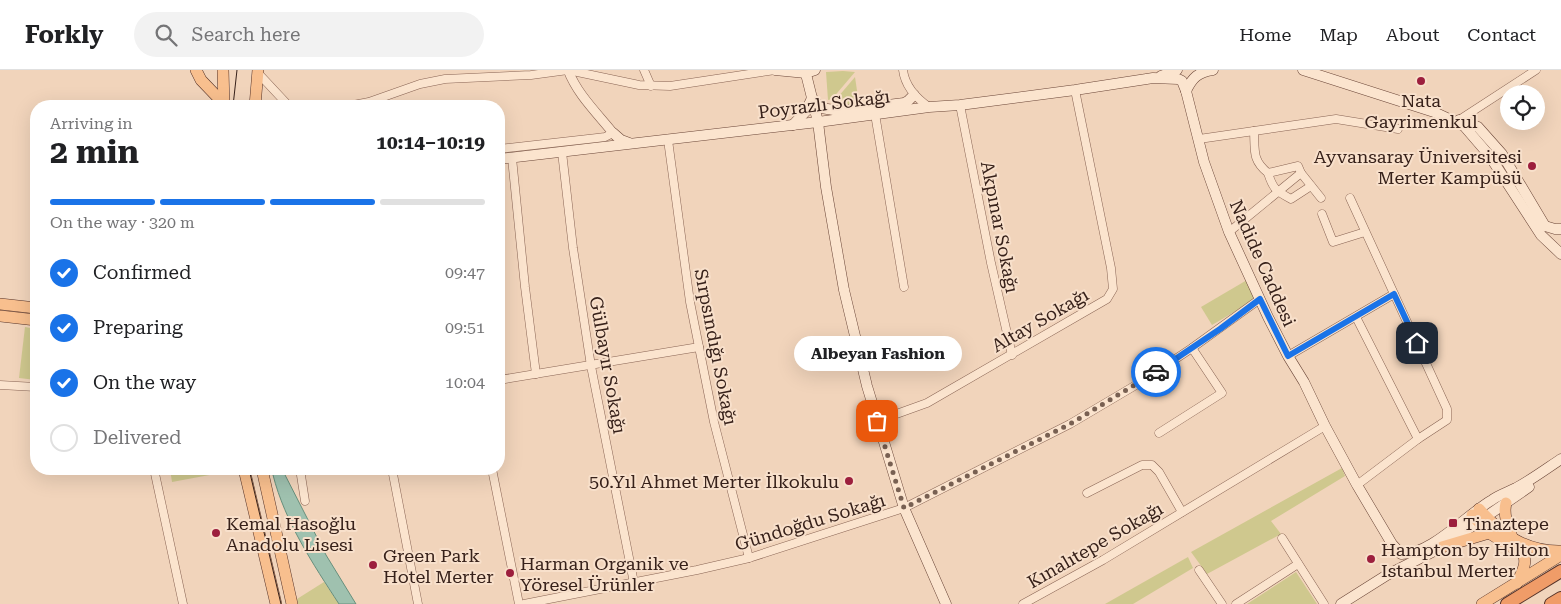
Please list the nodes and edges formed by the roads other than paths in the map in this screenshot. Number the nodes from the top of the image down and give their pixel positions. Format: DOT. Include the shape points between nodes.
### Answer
graph roads {
  1 [pos="196,70"];
  2 [pos="222,70"];
  3 [pos="568,70"];
  4 [pos="644,70"];
  5 [pos="777,70"];
  6 [pos="902,70"];
  7 [pos="1177,70"];
  8 [pos="1213,70"];
  9 [pos="1310,70"];
  10 [pos="1536,70"];
  11 [pos="258,71"];
  12 [pos="809,71"];
  13 [pos="509,73"];
  14 [pos="1153,78"];
  15 [pos="651,86"];
  16 [pos="1075,90"];
  17 [pos="1186,91"];
  18 [pos="914,95"];
  19 [pos="384,98"];
  20 [pos="812,98"];
  21 [pos="219,100"];
  22 [pos="224,100"];
  23 [pos="256,100"];
  24 [pos="283,100"];
  25 [pos="377,100"];
  26 [pos="960,105"];
  27 [pos="929,107"];
  28 [pos="875,114"];
  29 [pos="1457,121"];
  30 [pos="818,122"];
  31 [pos="793,125"];
  32 [pos="1398,129"];
  33 [pos="1254,132"];
  34 [pos="613,133"];
  35 [pos="668,140"];
  36 [pos="1199,140"];
  37 [pos="630,144"];
  38 [pos="604,147"];
  39 [pos="505,149"];
  40 [pos="562,152"];
  41 [pos="512,158"];
  42 [pos="505,159"];
  43 [pos="1268,173"];
  44 [pos="1301,173"];
  45 [pos="1311,186"];
  46 [pos="1279,192"];
  47 [pos="1321,198"];
  48 [pos="1350,198"];
  49 [pos="1322,214"];
  50 [pos="1561,229"];
  51 [pos="1229,232"];
  52 [pos="1365,232"];
  53 [pos="1561,254"];
  54 [pos="904,287"];
  55 [pos="1394,294"];
  56 [pos="1260,299"];
  57 [pos="0,304"];
  58 [pos="30,307"];
  59 [pos="0,316"];
  60 [pos="1356,317"];
  61 [pos="30,319"];
  62 [pos="700,348"];
  63 [pos="1192,348"];
  64 [pos="1012,355"];
  65 [pos="1288,356"];
  66 [pos="591,366"];
  67 [pos="536,374"];
  68 [pos="505,379"];
  69 [pos="0,385"];
  70 [pos="30,387"];
  71 [pos="877,421"];
  72 [pos="1325,426"];
  73 [pos="1160,433"];
  74 [pos="1418,439"];
  75 [pos="1561,459"];
  76 [pos="1561,465"];
  77 [pos="155,475"];
  78 [pos="245,475"];
  79 [pos="263,475"];
  80 [pos="301,475"];
  81 [pos="393,475"];
  82 [pos="493,475"];
  83 [pos="1357,485"];
  84 [pos="1087,493"];
  85 [pos="304,501"];
  86 [pos="1506,503"];
  87 [pos="904,508"];
  88 [pos="1182,512"];
  89 [pos="1479,516"];
  90 [pos="1489,533"];
  91 [pos="1512,537"];
  92 [pos="1282,538"];
  93 [pos="1392,544"];
  94 [pos="1442,547"];
  95 [pos="1561,550"];
  96 [pos="1561,556"];
  97 [pos="749,558"];
  98 [pos="1298,564"];
  99 [pos="1199,570"];
  100 [pos="1561,571"];
  101 [pos="1387,575"];
  102 [pos="634,583"];
  103 [pos="1517,583"];
  104 [pos="1561,598"];
  105 [pos="182,604"];
  106 [pos="276,604"];
  107 [pos="292,604"];
  108 [pos="418,604"];
  109 [pos="520,604"];
  110 [pos="524,604"];
  111 [pos="946,604"];
  112 [pos="1023,604"];
  113 [pos="1222,604"];
  114 [pos="1236,604"];
  115 [pos="1324,604"];
  116 [pos="1341,604"];
  117 [pos="1482,604"];
  118 [pos="1507,604"];
  119 [pos="1551,604"];
  1 -- 21 [label="main road"];
  2 -- 22 [label="main road"];
  3 -- 13 [label="street" via="531,75"];
  3 -- 15 [label="street"];
  3 -- 34 [label="street" via="580,94"];
  4 -- 15 [label="street"];
  5 -- 12 [label="main road"];
  5 -- 15 [label="street" via="703,82"];
  6 -- 18 [label="street"];
  7 -- 14 [label="main road"];
  8 -- 17 [label="main road" via="1194,76"];
  9 -- 29 [label="main road"];
  10 -- 29 [label="street"];
  11 -- 23 [label="main road"];
  11 -- 24 [label="street"];
  12 -- 20 [label="main road"];
  13 -- 19 [label="street" via="445,79 420,84"];
  14 -- 16 [label="main road, Poyrazlı Sokağı"];
  14 -- 17 [label="main road" via="1178,79"];
  16 -- 26 [label="main road, Poyrazlı Sokağı"];
  16 -- 64 [label="street, Altay Sokağı" via="1113,289 1107,299"];
  17 -- 36 [label="main road, Nadide Caddesi"];
  18 -- 20 [label="main road" via="904,103 840,111 821,108"];
  18 -- 27 [label="street"];
  19 -- 25 [label="street"];
  20 -- 30 [label="main road"];
  20 -- 31 [label="main road" via="806,111"];
  26 -- 27 [label="main road, Poyrazlı Sokağı"];
  26 -- 64 [label="street, Akpınar Sokağı"];
  27 -- 28 [label="main road, Poyrazlı Sokağı"];
  28 -- 30 [label="main road, Poyrazlı Sokağı"];
  28 -- 54 [label="street"];
  29 -- 50 [label="main road" via="1478,127 1502,154 1545,226"];
  29 -- 53 [label="main road" via="1489,155 1541,235"];
  30 -- 31 [label="main road, Poyrazlı Sokağı"];
  30 -- 71 [label="main road" via="844,290"];
  31 -- 35 [label="main road, Poyrazlı Sokağı"];
  32 -- 33 [label="street" via="1336,119"];
  33 -- 36 [label="street"];
  33 -- 43 [label="street" via="1255,157"];
  34 -- 37 [label="main road"];
  34 -- 38 [label="main road" via="611,142"];
  34 -- 39 [label="street" via="605,137"];
  35 -- 37 [label="main road, Poyrazlı Sokağı"];
  35 -- 62 [label="street, Sırpsındığı Sokağı" via="690,302"];
  36 -- 51 [label="main road, Nadide Caddesi"];
  37 -- 38 [label="main road, Poyrazlı Sokağı"];
  38 -- 40 [label="main road, Poyrazlı Sokağı"];
  40 -- 41 [label="main road, Poyrazlı Sokağı"];
  40 -- 66 [label="street, Gülbayır Sokağı"];
  41 -- 42 [label="main road, Poyrazlı Sokağı"];
  41 -- 67 [label="street"];
  43 -- 44 [label="street" via="1298,166"];
  43 -- 46 [label="street" via="1272,186"];
  44 -- 45 [label="street"];
  44 -- 46 [label="street"];
  45 -- 46 [label="street" via="1291,198"];
  45 -- 47 [label="street"];
  46 -- 51 [label="street"];
  48 -- 52 [label="street"];
  49 -- 52 [label="street" via="1333,242"];
  51 -- 56 [label="main road, Nadide Caddesi"];
  52 -- 55 [label="street"];
  55 -- 60 [label="street"];
  55 -- 74 [label="street" via="1447,409 1447,420"];
  56 -- 63 [label="street, Gündoğdu Sokağı"];
  56 -- 65 [label="main road, Nadide Caddesi"];
  57 -- 58 [label="main road"];
  59 -- 61 [label="main road"];
  60 -- 65 [label="street"];
  60 -- 74 [label="street"];
  62 -- 66 [label="street"];
  62 -- 97 [label="street, Sırpsındığı Sokağı" via="714,422"];
  63 -- 73 [label="street" via="1222,393"];
  63 -- 87 [label="street, Gündoğdu Sokağı" via="1070,424"];
  64 -- 71 [label="street, Altay Sokağı" via="927,403"];
  65 -- 72 [label="main road, Nadide Caddesi"];
  66 -- 67 [label="street"];
  66 -- 102 [label="street, Gülbayır Sokağı"];
  67 -- 68 [label="street"];
  69 -- 70 [label="street"];
  71 -- 87 [label="main road"];
  72 -- 83 [label="main road, Nadide Caddesi"];
  72 -- 88 [label="street, Kınalıtepe Sokağı"];
  74 -- 83 [label="street"];
  75 -- 89 [label="main road" via="1492,500"];
  76 -- 86 [label="main road"];
  77 -- 105 [label="street"];
  78 -- 106 [label="main road"];
  79 -- 107 [label="main road"];
  80 -- 85 [label="street"];
  81 -- 108 [label="street"];
  82 -- 109 [label="street"];
  83 -- 93 [label="main road, Nadide Caddesi"];
  84 -- 88 [label="street, Kınalıtepe Sokağı" via="1142,465 1152,465"];
  86 -- 89 [label="main road"];
  86 -- 91 [label="main road" via="1506,521"];
  87 -- 97 [label="street, Gündoğdu Sokağı"];
  87 -- 111 [label="main road"];
  88 -- 112 [label="street, Kınalıtepe Sokağı"];
  89 -- 90 [label="main road"];
  89 -- 91 [label="main road"];
  89 -- 93 [label="main road" via="1410,554 1401,554"];
  89 -- 94 [label="main road"];
  90 -- 94 [label="main road"];
  90 -- 103 [label="main road" via="1523,554 1525,563"];
  91 -- 95 [label="main road" via="1537,550"];
  92 -- 98 [label="street"];
  93 -- 101 [label="main road" via="1396,560"];
  94 -- 101 [label="main road"];
  96 -- 103 [label="main road"];
  97 -- 102 [label="street, Gündoğdu Sokağı"];
  98 -- 114 [label="street"];
  98 -- 115 [label="street"];
  99 -- 113 [label="street"];
  100 -- 118 [label="highway"];
  101 -- 116 [label="main road"];
  102 -- 110 [label="street, Gündoğdu Sokağı"];
  103 -- 117 [label="main road"];
  104 -- 119 [label="highway"];
}
